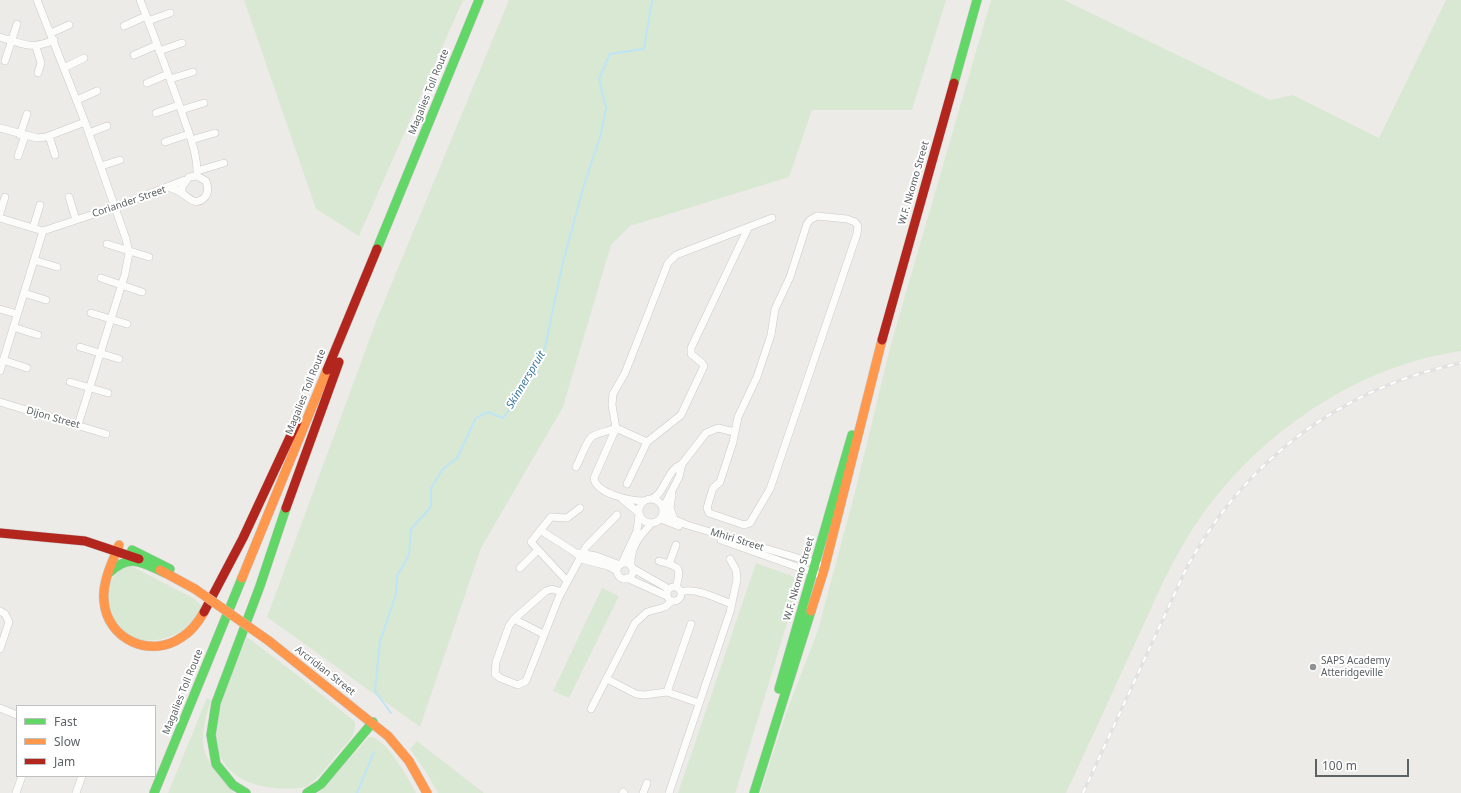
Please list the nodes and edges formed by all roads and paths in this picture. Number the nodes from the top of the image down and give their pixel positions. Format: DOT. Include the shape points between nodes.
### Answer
graph roads {
  1 [pos="39,0"];
  2 [pos="140,0"];
  3 [pos="479,0"];
  4 [pos="486,0"];
  5 [pos="977,0"];
  6 [pos="170,13"];
  7 [pos="147,19"];
  8 [pos="17,24"];
  9 [pos="69,25"];
  10 [pos="124,26"];
  11 [pos="51,33"];
  12 [pos="0,37"];
  13 [pos="54,40"];
  14 [pos="11,41"];
  15 [pos="182,43"];
  16 [pos="36,46"];
  17 [pos="158,48"];
  18 [pos="134,55"];
  19 [pos="84,58"];
  20 [pos="5,61"];
  21 [pos="64,68"];
  22 [pos="193,72"];
  23 [pos="38,74"];
  24 [pos="169,77"];
  25 [pos="147,83"];
  26 [pos="97,91"];
  27 [pos="77,100"];
  28 [pos="204,103"];
  29 [pos="180,108"];
  30 [pos="156,113"];
  31 [pos="27,114"];
  32 [pos="85,122"];
  33 [pos="107,126"];
  34 [pos="0,128"];
  35 [pos="89,133"];
  36 [pos="215,133"];
  37 [pos="22,135"];
  38 [pos="49,136"];
  39 [pos="190,137"];
  40 [pos="165,142"];
  41 [pos="55,155"];
  42 [pos="18,156"];
  43 [pos="120,160"];
  44 [pos="224,163"];
  45 [pos="101,166"];
  46 [pos="197,174"];
  47 [pos="185,180"];
  48 [pos="168,187"];
  49 [pos="182,193"];
  50 [pos="5,197"];
  51 [pos="69,197"];
  52 [pos="40,205"];
  53 [pos="115,207"];
  54 [pos="0,213"];
  55 [pos="0,218"];
  56 [pos="772,218"];
  57 [pos="76,220"];
  58 [pos="33,228"];
  59 [pos="748,228"];
  60 [pos="43,231"];
  61 [pos="108,244"];
  62 [pos="129,251"];
  63 [pos="377,254"];
  64 [pos="149,257"];
  65 [pos="34,260"];
  66 [pos="57,267"];
  67 [pos="101,278"];
  68 [pos="121,285"];
  69 [pos="142,292"];
  70 [pos="24,294"];
  71 [pos="46,300"];
  72 [pos="0,309"];
  73 [pos="91,313"];
  74 [pos="17,314"];
  75 [pos="110,319"];
  76 [pos="127,324"];
  77 [pos="13,327"];
  78 [pos="38,335"];
  79 [pos="80,347"];
  80 [pos="99,353"];
  81 [pos="119,359"];
  82 [pos="3,360"];
  83 [pos="27,368"];
  84 [pos="0,371"];
  85 [pos="873,373"];
  86 [pos="70,382"];
  87 [pos="89,386"];
  88 [pos="108,393"];
  89 [pos="0,402"];
  90 [pos="78,425"];
  91 [pos="616,428"];
  92 [pos="735,432"];
  93 [pos="106,434"];
  94 [pos="647,442"];
  95 [pos="682,464"];
  96 [pos="576,467"];
  97 [pos="627,484"];
  98 [pos="674,487"];
  99 [pos="620,498"];
  100 [pos="647,500"];
  101 [pos="580,508"];
  102 [pos="663,509"];
  103 [pos="639,514"];
  104 [pos="617,515"];
  105 [pos="661,519"];
  106 [pos="674,519"];
  107 [pos="651,524"];
  108 [pos="540,530"];
  109 [pos="0,531"];
  110 [pos="676,545"];
  111 [pos="118,548"];
  112 [pos="538,550"];
  113 [pos="580,555"];
  114 [pos="730,559"];
  115 [pos="659,561"];
  116 [pos="814,563"];
  117 [pos="669,564"];
  118 [pos="620,566"];
  119 [pos="825,566"];
  120 [pos="631,567"];
  121 [pos="520,568"];
  122 [pos="812,573"];
  123 [pos="108,574"];
  124 [pos="165,574"];
  125 [pos="822,576"];
  126 [pos="627,578"];
  127 [pos="650,579"];
  128 [pos="567,581"];
  129 [pos="192,587"];
  130 [pos="646,587"];
  131 [pos="562,592"];
  132 [pos="673,593"];
  133 [pos="732,604"];
  134 [pos="0,611"];
  135 [pos="514,619"];
  136 [pos="691,624"];
  137 [pos="543,634"];
  138 [pos="0,649"];
  139 [pos="606,679"];
  140 [pos="667,692"];
  141 [pos="699,703"];
  142 [pos="0,708"];
  143 [pos="592,709"];
  144 [pos="16,714"];
  145 [pos="373,722"];
  146 [pos="22,777"];
  147 [pos="82,777"];
  148 [pos="647,783"];
  149 [pos="16,793"];
  150 [pos="76,793"];
  151 [pos="154,793"];
  152 [pos="162,793"];
  153 [pos="246,793"];
  154 [pos="307,793"];
  155 [pos="426,793"];
  156 [pos="643,793"];
  157 [pos="669,793"];
  158 [pos="750,793"];
  159 [pos="754,793"];
  1 -- 11 [label="street"];
  2 -- 7 [label="street"];
  3 -- 63 [label="main road, Magalies Toll Route"];
  4 -- 63 [label="main road, Magalies Toll Route"];
  5 -- 85 [label="main road, W.F. Nkomo Street"];
  6 -- 7 [label="street"];
  7 -- 10 [label="street"];
  7 -- 17 [label="street"];
  8 -- 14 [label="street"];
  9 -- 11 [label="street"];
  11 -- 13 [label="street"];
  12 -- 14 [label="street"];
  13 -- 16 [label="street"];
  13 -- 21 [label="street"];
  14 -- 16 [label="street"];
  14 -- 20 [label="street"];
  15 -- 17 [label="street"];
  16 -- 23 [label="street" via="41,63"];
  17 -- 18 [label="street"];
  17 -- 24 [label="street"];
  19 -- 21 [label="street"];
  21 -- 27 [label="street"];
  22 -- 24 [label="street"];
  24 -- 25 [label="street"];
  24 -- 29 [label="street"];
  26 -- 27 [label="street"];
  27 -- 32 [label="street"];
  28 -- 29 [label="street"];
  29 -- 30 [label="street"];
  29 -- 39 [label="street"];
  31 -- 37 [label="street"];
  32 -- 35 [label="street"];
  32 -- 38 [label="street"];
  33 -- 35 [label="street"];
  34 -- 37 [label="street"];
  35 -- 45 [label="street"];
  36 -- 39 [label="street"];
  37 -- 38 [label="street" via="37,138"];
  37 -- 42 [label="street"];
  38 -- 41 [label="street"];
  39 -- 40 [label="street"];
  39 -- 46 [label="street" via="198,163"];
  43 -- 45 [label="street"];
  44 -- 46 [label="street"];
  45 -- 53 [label="street"];
  46 -- 47 [label="street"];
  46 -- 49 [label="street" via="206,181 206,195 202,200 194,202"];
  47 -- 48 [label="street"];
  47 -- 49 [label="street"];
  48 -- 49 [label="street, Coriander Street"];
  48 -- 53 [label="street, Coriander Street"];
  50 -- 54 [label="street"];
  51 -- 57 [label="street"];
  52 -- 58 [label="street"];
  53 -- 57 [label="street, Coriander Street"];
  53 -- 62 [label="street"];
  55 -- 58 [label="street"];
  56 -- 59 [label="street"];
  57 -- 60 [label="street, Coriander Street"];
  58 -- 60 [label="street"];
  59 -- 91 [label="street" via="676,256 668,263 625,373 613,394"];
  59 -- 94 [label="street" via="691,348 691,354 704,366 681,416"];
  60 -- 65 [label="street"];
  61 -- 62 [label="street"];
  62 -- 64 [label="street"];
  62 -- 68 [label="street"];
  63 -- 123 [label="main road" via="241,542 193,629 173,643 160,647 146,647 124,639 109,622 105,609 103,591"];
  63 -- 151 [label="main road, Magalies Toll Route"];
  63 -- 152 [label="main road, Magalies Toll Route"];
  63 -- 153 [label="main road" via="216,703 211,734 216,764 233,785"];
  65 -- 66 [label="street"];
  65 -- 70 [label="street"];
  67 -- 68 [label="street"];
  68 -- 69 [label="street"];
  68 -- 75 [label="street"];
  70 -- 71 [label="street"];
  70 -- 74 [label="street"];
  72 -- 74 [label="street"];
  73 -- 75 [label="street"];
  74 -- 77 [label="street"];
  75 -- 76 [label="street"];
  75 -- 80 [label="street"];
  77 -- 78 [label="street"];
  77 -- 82 [label="street"];
  79 -- 80 [label="street"];
  80 -- 81 [label="street"];
  80 -- 87 [label="street"];
  82 -- 83 [label="street"];
  82 -- 84 [label="street"];
  85 -- 116 [label="main road, W.F. Nkomo Street" via="865,391"];
  85 -- 119 [label="main road, W.F. Nkomo Street"];
  86 -- 87 [label="street"];
  87 -- 88 [label="street"];
  87 -- 90 [label="street"];
  89 -- 90 [label="street, Dijon Street"];
  90 -- 93 [label="street, Dijon Street"];
  91 -- 94 [label="street"];
  91 -- 96 [label="street" via="590,438"];
  91 -- 99 [label="street" via="594,478 598,487"];
  92 -- 92 [label="street" via="738,417 769,343 775,308 790,277 810,220 817,216 855,222 858,226 857,234 770,489 746,526 709,513 707,508 713,488 720,482"];
  92 -- 95 [label="street" via="711,429"];
  94 -- 97 [label="street"];
  95 -- 98 [label="street"];
  95 -- 100 [label="street" via="672,470 658,494"];
  98 -- 102 [label="street"];
  98 -- 106 [label="street" via="670,502"];
  99 -- 100 [label="street"];
  99 -- 103 [label="street"];
  100 -- 102 [label="street" via="657,500"];
  100 -- 103 [label="street" via="640,506"];
  101 -- 108 [label="street" via="567,518 551,517"];
  102 -- 105 [label="street"];
  102 -- 106 [label="street, Mhiri Street" via="667,516"];
  103 -- 107 [label="street" via="644,522"];
  103 -- 118 [label="street" via="637,531"];
  104 -- 113 [label="street"];
  105 -- 107 [label="street"];
  105 -- 122 [label="street, Mhiri Street"];
  106 -- 116 [label="street, Mhiri Street"];
  107 -- 120 [label="street" via="631,551"];
  108 -- 112 [label="street" via="531,542"];
  108 -- 113 [label="street"];
  109 -- 111 [label="main road, Arcridian Street" via="85,541"];
  110 -- 117 [label="street"];
  111 -- 123 [label="main road"];
  111 -- 124 [label="main road, Arcridian Street"];
  111 -- 129 [label="main road, Arcridian Street" via="143,554"];
  112 -- 121 [label="street"];
  112 -- 128 [label="street"];
  113 -- 118 [label="street"];
  113 -- 128 [label="street"];
  114 -- 133 [label="street" via="736,570 737,579"];
  115 -- 117 [label="street"];
  116 -- 119 [label="street, Mhiri Street"];
  116 -- 122 [label="main road, W.F. Nkomo Street"];
  117 -- 132 [label="street" via="680,573"];
  118 -- 120 [label="street" via="627,563"];
  118 -- 126 [label="street" via="620,577"];
  119 -- 125 [label="main road, W.F. Nkomo Street"];
  120 -- 126 [label="street" via="632,573"];
  120 -- 127 [label="street"];
  122 -- 125 [label="street, Mhiri Street"];
  122 -- 158 [label="main road, W.F. Nkomo Street"];
  123 -- 124 [label="main road" via="117,564 128,560"];
  124 -- 129 [label="main road, Arcridian Street"];
  125 -- 159 [label="main road, W.F. Nkomo Street"];
  126 -- 130 [label="street"];
  127 -- 130 [label="street"];
  127 -- 132 [label="street"];
  128 -- 131 [label="street"];
  129 -- 145 [label="main road, Arcridian Street, bridge" via="269,641"];
  130 -- 132 [label="street"];
  131 -- 135 [label="street" via="546,590"];
  131 -- 137 [label="street"];
  132 -- 133 [label="street" via="694,591"];
  132 -- 139 [label="street" via="665,607 646,612 635,624"];
  133 -- 141 [label="street"];
  134 -- 138 [label="street" via="8,617 8,628"];
  135 -- 137 [label="street"];
  135 -- 137 [label="street" via="496,662 495,674 500,678 518,686 526,681"];
  136 -- 140 [label="street"];
  139 -- 140 [label="street" via="640,695"];
  139 -- 143 [label="street"];
  140 -- 141 [label="street"];
  141 -- 157 [label="street"];
  142 -- 144 [label="street"];
  145 -- 154 [label="main road" via="321,784"];
  145 -- 155 [label="main road, Arcridian Street" via="409,761"];
  146 -- 149 [label="street"];
  147 -- 150 [label="street"];
  148 -- 156 [label="street"];
}
